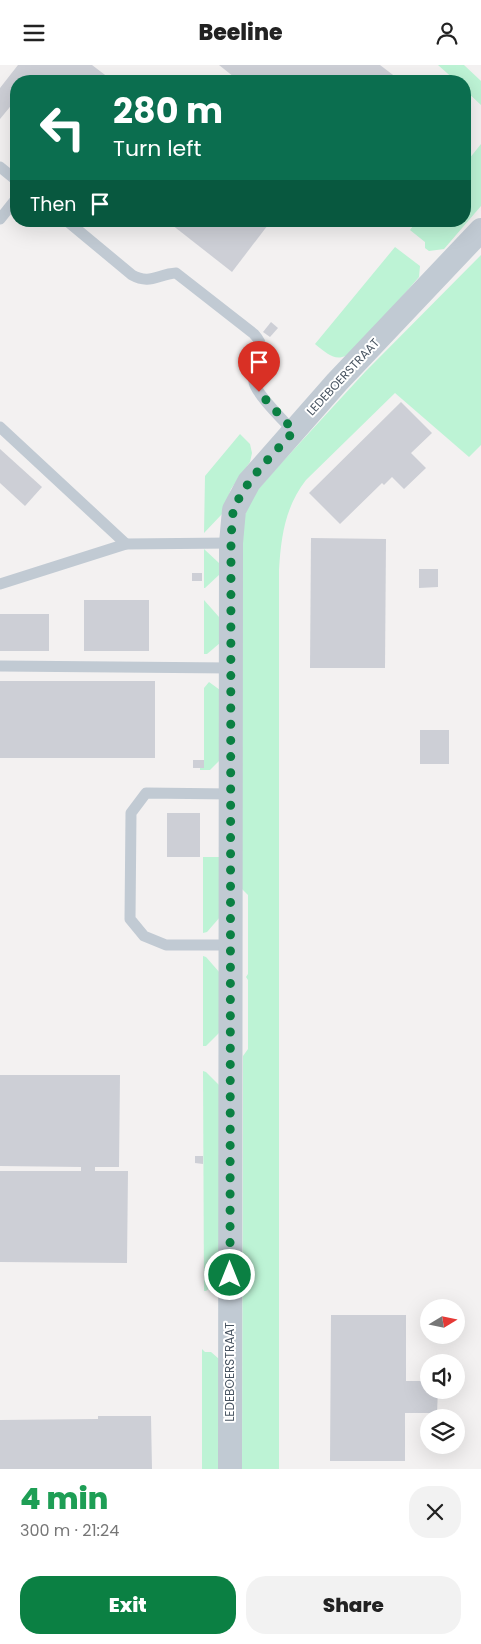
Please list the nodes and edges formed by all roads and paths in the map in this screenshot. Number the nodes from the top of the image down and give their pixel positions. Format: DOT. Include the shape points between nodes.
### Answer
graph roads {
  1 [pos="0,167"];
  2 [pos="10,175"];
  3 [pos="10,206"];
  4 [pos="0,219"];
  5 [pos="74,227"];
  6 [pos="481,230"];
  7 [pos="0,427"];
  8 [pos="294,431"];
  9 [pos="231,543"];
  10 [pos="126,544"];
  11 [pos="0,584"];
  12 [pos="0,666"];
  13 [pos="231,668"];
  14 [pos="231,794"];
  15 [pos="231,945"];
  16 [pos="230,1469"];
  1 -- 2 [label="lane"];
  3 -- 4 [label="lane"];
  5 -- 8 [label="lane" via="140,279 176,273 254,334 262,352 254,371 254,382"];
  6 -- 8 [label="street, LEDEBOERSTRAAT"];
  7 -- 10 [label="lane"];
  8 -- 9 [label="street, LEDEBOERSTRAAT" via="249,482 234,510"];
  9 -- 10 [label="lane"];
  9 -- 13 [label="street, LEDEBOERSTRAAT"];
  10 -- 11 [label="lane"];
  12 -- 13 [label="lane"];
  13 -- 14 [label="street, LEDEBOERSTRAAT"];
  14 -- 15 [label="street, LEDEBOERSTRAAT"];
  14 -- 15 [label="lane" via="146,793 131,813 130,919 144,936 166,945"];
  15 -- 16 [label="street, LEDEBOERSTRAAT"];
}
